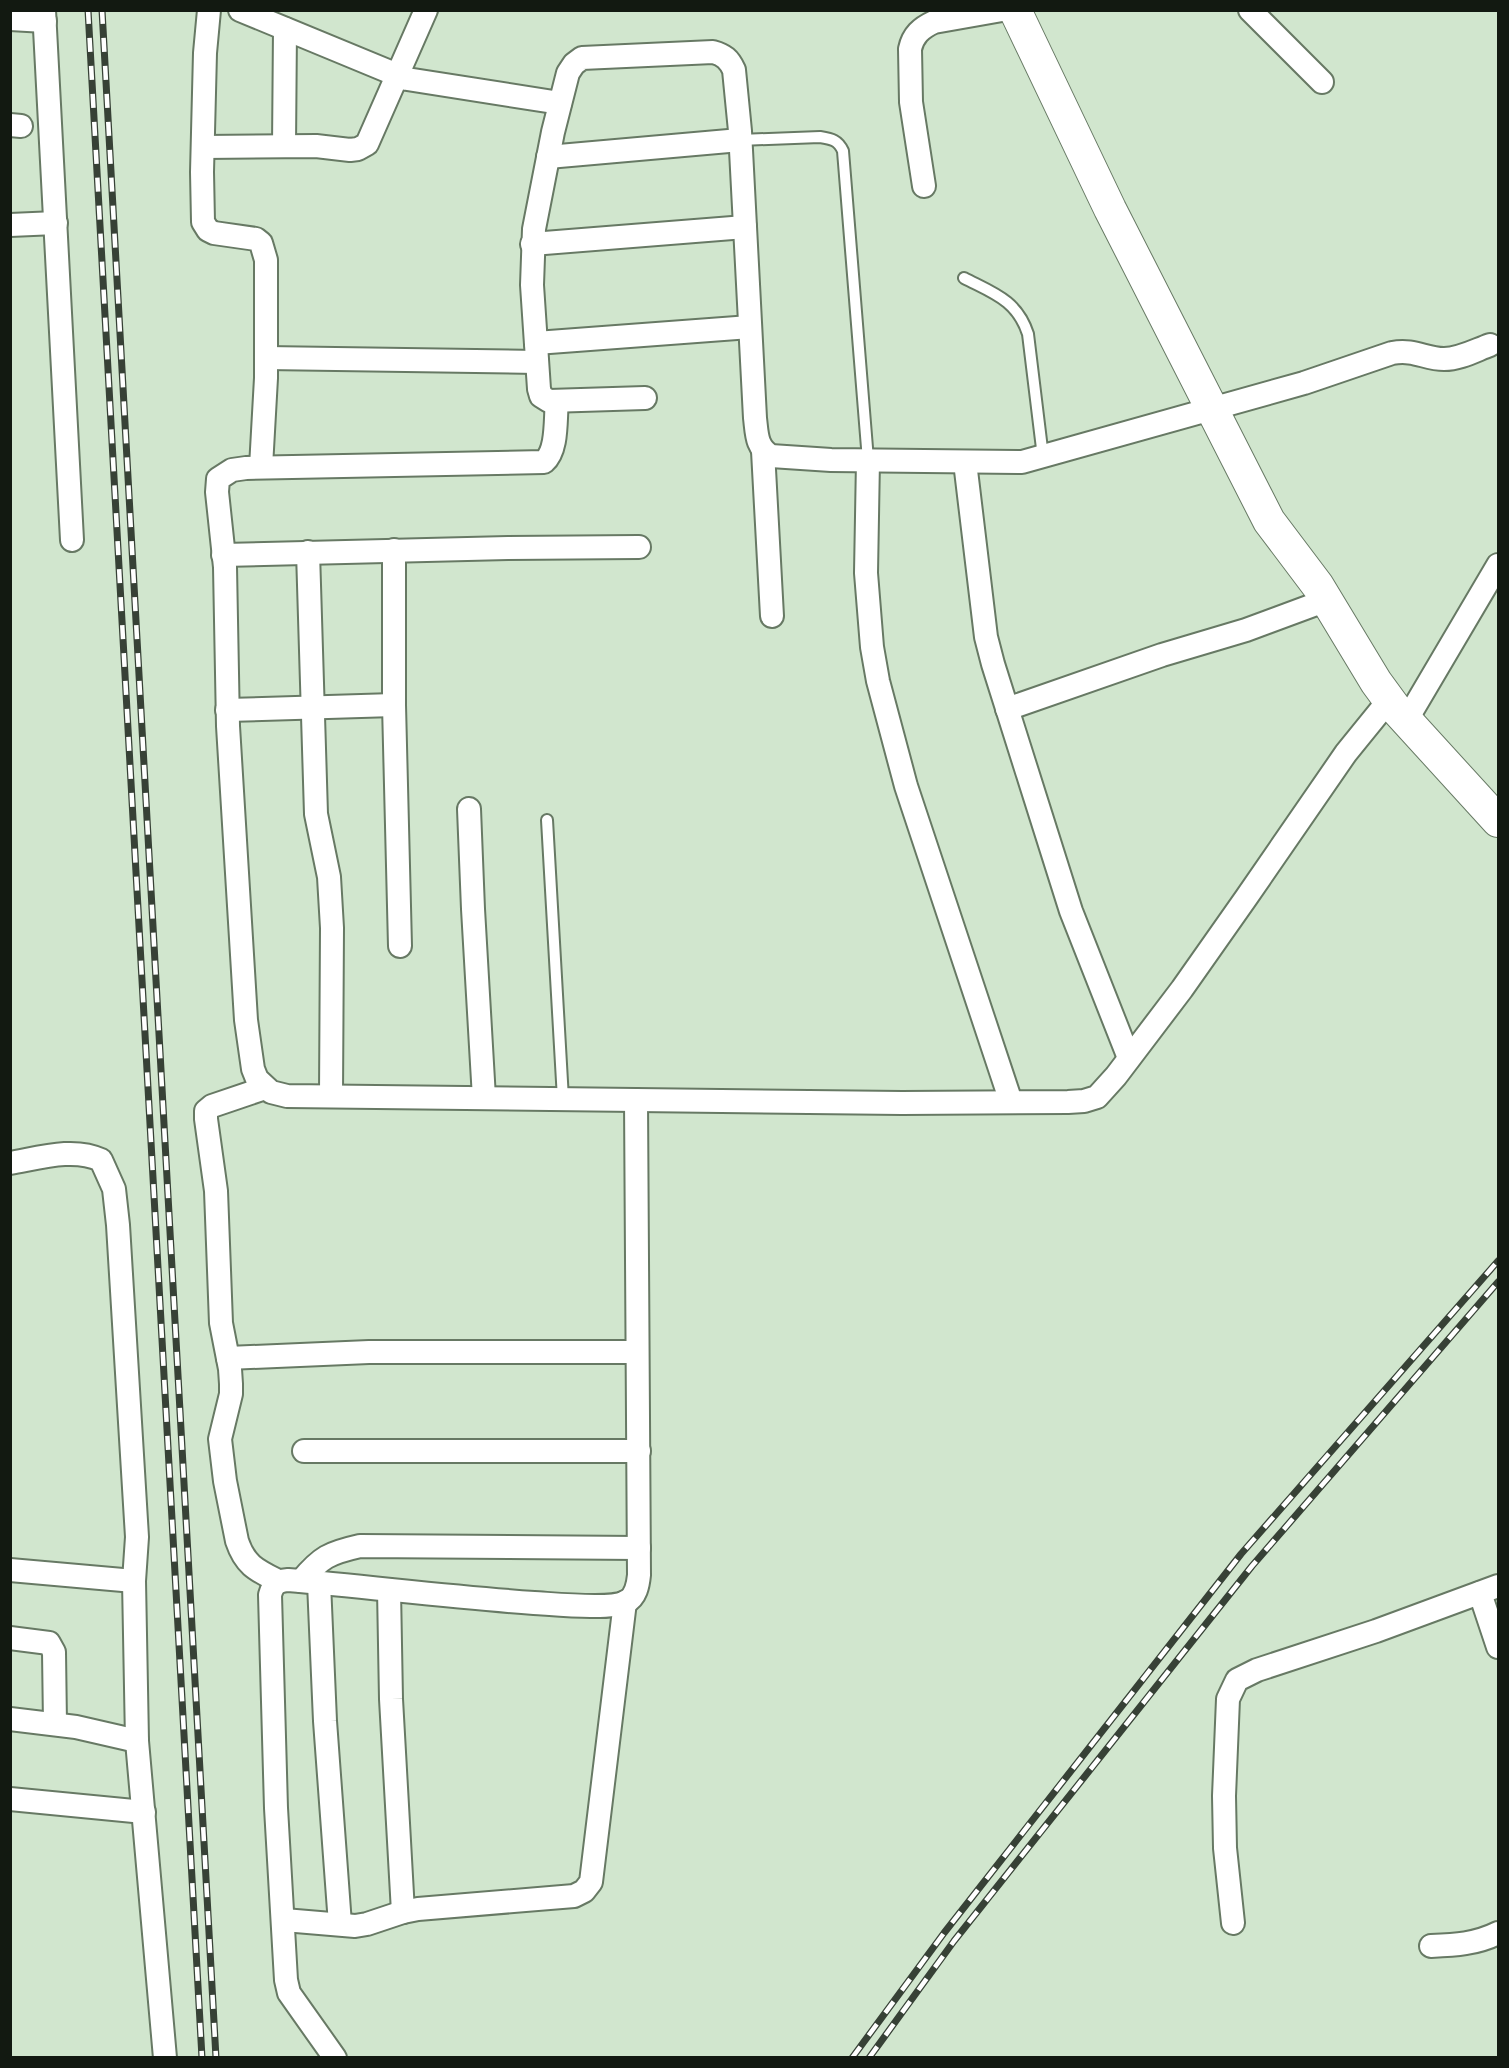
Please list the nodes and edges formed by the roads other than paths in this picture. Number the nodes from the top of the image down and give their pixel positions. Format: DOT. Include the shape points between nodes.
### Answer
graph roads {
  1 [pos="209,10"];
  2 [pos="240,10"];
  3 [pos="426,10"];
  4 [pos="1002,10"];
  5 [pos="1015,10"];
  6 [pos="1250,10"];
  7 [pos="44,16"];
  8 [pos="10,19"];
  9 [pos="285,29"];
  10 [pos="397,75"];
  11 [pos="1322,82"];
  12 [pos="560,103"];
  13 [pos="740,140"];
  14 [pos="284,146"];
  15 [pos="202,147"];
  16 [pos="548,158"];
  17 [pos="924,186"];
  18 [pos="56,223"];
  19 [pos="10,225"];
  20 [pos="745,227"];
  21 [pos="532,244"];
  22 [pos="964,278"];
  23 [pos="750,327"];
  24 [pos="1490,345"];
  25 [pos="537,352"];
  26 [pos="266,358"];
  27 [pos="645,399"];
  28 [pos="557,401"];
  29 [pos="1212,409"];
  30 [pos="763,451"];
  31 [pos="1043,457"];
  32 [pos="868,460"];
  33 [pos="965,462"];
  34 [pos="261,467"];
  35 [pos="72,540"];
  36 [pos="639,547"];
  37 [pos="394,550"];
  38 [pos="308,552"];
  39 [pos="223,555"];
  40 [pos="1498,566"];
  41 [pos="1327,600"];
  42 [pos="772,616"];
  43 [pos="394,705"];
  44 [pos="312,708"];
  45 [pos="1007,709"];
  46 [pos="227,710"];
  47 [pos="1398,711"];
  48 [pos="469,809"];
  49 [pos="547,819"];
  50 [pos="1498,821"];
  51 [pos="400,946"];
  52 [pos="1129,1058"];
  53 [pos="265,1088"];
  54 [pos="331,1096"];
  55 [pos="484,1098"];
  56 [pos="563,1099"];
  57 [pos="636,1100"];
  58 [pos="1011,1102"];
  59 [pos="10,1163"];
  60 [pos="637,1352"];
  61 [pos="228,1358"];
  62 [pos="303,1450"];
  63 [pos="639,1451"];
  64 [pos="639,1548"];
  65 [pos="10,1570"];
  66 [pos="134,1581"];
  67 [pos="278,1581"];
  68 [pos="310,1582"];
  69 [pos="1489,1589"];
  70 [pos="389,1590"];
  71 [pos="625,1602"];
  72 [pos="10,1638"];
  73 [pos="1498,1647"];
  74 [pos="10,1719"];
  75 [pos="55,1724"];
  76 [pos="137,1741"];
  77 [pos="10,1799"];
  78 [pos="144,1812"];
  79 [pos="402,1912"];
  80 [pos="284,1920"];
  81 [pos="1233,1923"];
  82 [pos="340,1924"];
  83 [pos="1498,1933"];
  84 [pos="1431,1946"];
  85 [pos="165,2058"];
  86 [pos="335,2058"];
  1 -- 15 [label="street"];
  2 -- 9 [label="street"];
  3 -- 10 [label="street"];
  4 -- 17 [label="street" via="934,22 912,41 911,102"];
  5 -- 29 [label="street" via="1115,220"];
  6 -- 11 [label="street"];
  7 -- 8 [label="street"];
  7 -- 18 [label="street"];
  9 -- 10 [label="street"];
  9 -- 14 [label="street"];
  10 -- 12 [label="street"];
  10 -- 14 [label="street" via="367,144 350,150"];
  12 -- 13 [label="street" via="568,73 582,58 713,51 730,61 734,70"];
  12 -- 16 [label="street"];
  13 -- 16 [label="street"];
  13 -- 20 [label="street"];
  13 -- 32 [label="lane" via="820,137 840,143"];
  14 -- 15 [label="street"];
  15 -- 26 [label="street" via="203,222 214,233 261,243 266,260"];
  16 -- 21 [label="street"];
  18 -- 19 [label="street"];
  18 -- 35 [label="street"];
  20 -- 21 [label="street"];
  20 -- 23 [label="street"];
  21 -- 25 [label="street"];
  22 -- 31 [label="lane" via="1005,299 1025,324"];
  23 -- 25 [label="street"];
  23 -- 30 [label="street" via="757,434"];
  24 -- 29 [label="street" via="1457,358 1406,351 1392,353"];
  25 -- 26 [label="street" via="453,362"];
  25 -- 28 [label="street" via="541,396"];
  26 -- 34 [label="street"];
  27 -- 28 [label="street"];
  28 -- 34 [label="street" via="554,447 544,462"];
  29 -- 31 [label="street"];
  29 -- 41 [label="street" via="1269,521"];
  30 -- 32 [label="street" via="779,457"];
  30 -- 42 [label="street"];
  31 -- 33 [label="street" via="1022,462"];
  32 -- 33 [label="street"];
  32 -- 58 [label="street" via="866,573 878,681 906,786"];
  33 -- 45 [label="street" via="986,637"];
  34 -- 39 [label="street" via="232,470 218,479"];
  36 -- 37 [label="street"];
  37 -- 38 [label="street"];
  37 -- 43 [label="street"];
  38 -- 39 [label="street"];
  38 -- 44 [label="street"];
  39 -- 46 [label="street"];
  40 -- 47 [label="street"];
  41 -- 45 [label="street"];
  41 -- 47 [label="street"];
  43 -- 44 [label="street"];
  43 -- 51 [label="street"];
  44 -- 46 [label="street"];
  44 -- 54 [label="street" via="316,814 329,877 331,912"];
  45 -- 52 [label="street" via="1071,911"];
  46 -- 53 [label="street" via="246,1020 253,1069"];
  47 -- 50 [label="street"];
  47 -- 52 [label="street" via="1346,753 1227,926"];
  48 -- 55 [label="street"];
  49 -- 56 [label="lane"];
  52 -- 58 [label="street" via="1105,1090 1084,1101"];
  53 -- 54 [label="street" via="287,1096"];
  53 -- 61 [label="street" via="220,1103 206,1112 216,1191 221,1323"];
  54 -- 55 [label="street"];
  55 -- 56 [label="street"];
  56 -- 57 [label="street"];
  57 -- 58 [label="street"];
  57 -- 60 [label="street"];
  59 -- 66 [label="street" via="69,1154 89,1155 101,1160 114,1189 132,1430 137,1537"];
  60 -- 61 [label="street" via="369,1352"];
  60 -- 63 [label="street"];
  61 -- 67 [label="street" via="231,1394 220,1439 237,1541 241,1554 253,1568"];
  62 -- 63 [label="street"];
  63 -- 64 [label="street"];
  64 -- 68 [label="street" via="360,1546 335,1552 314,1565"];
  64 -- 71 [label="street" via="638,1587"];
  65 -- 66 [label="street"];
  66 -- 76 [label="street"];
  67 -- 68 [label="street"];
  67 -- 80 [label="street" via="270,1595 270,1660"];
  68 -- 70 [label="street"];
  68 -- 82 [label="street"];
  69 -- 73 [label="street"];
  69 -- 81 [label="street" via="1238,1680 1228,1699 1224,1796"];
  70 -- 71 [label="street" via="575,1606"];
  70 -- 79 [label="street"];
  71 -- 79 [label="street" via="591,1882 574,1896"];
  72 -- 75 [label="street" via="49,1643 54,1652"];
  74 -- 75 [label="street"];
  75 -- 76 [label="street"];
  76 -- 78 [label="street"];
  77 -- 78 [label="street"];
  78 -- 85 [label="street"];
  79 -- 82 [label="street" via="367,1924"];
  80 -- 82 [label="street"];
  80 -- 86 [label="street" via="290,1993"];
  83 -- 84 [label="street" via="1461,1945"];
}
